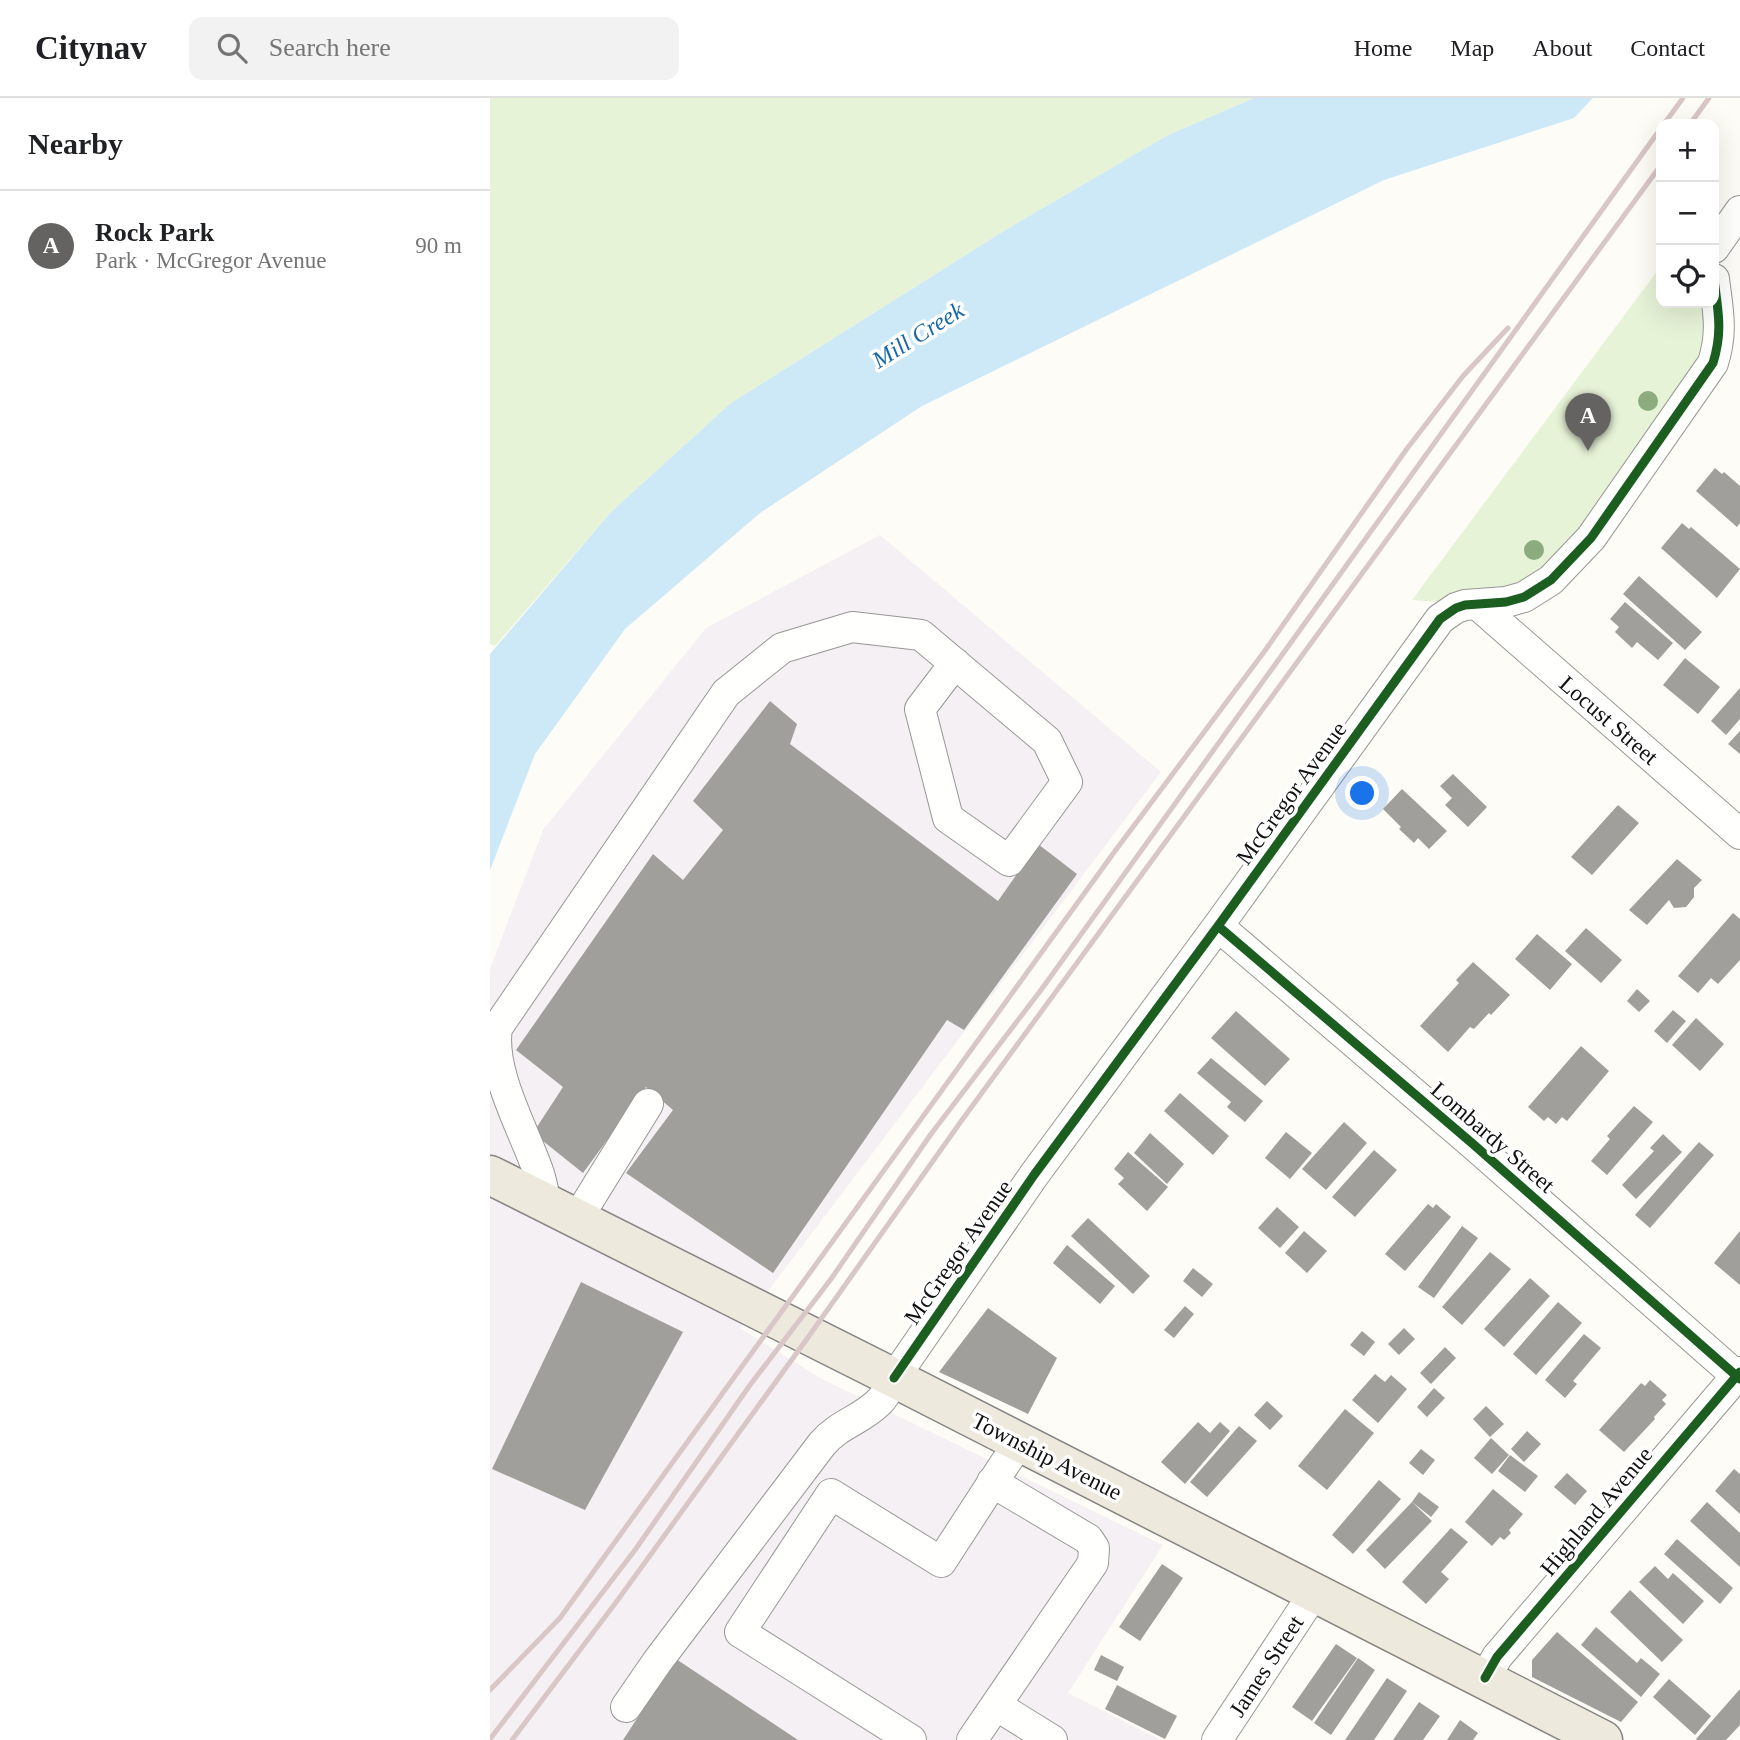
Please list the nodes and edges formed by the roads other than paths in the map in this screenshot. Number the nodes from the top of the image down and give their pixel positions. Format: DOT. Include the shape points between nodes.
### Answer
graph roads {
  1 [pos="1740,211"];
  2 [pos="1716,245"];
  3 [pos="1719,288"];
  4 [pos="1718,308"];
  5 [pos="1740,308"];
  6 [pos="1478,605"];
  7 [pos="955,663"];
  8 [pos="1740,834"];
  9 [pos="1218,926"];
  10 [pos="649,1104"];
  11 [pos="490,1175"];
  12 [pos="562,1211"];
  13 [pos="1739,1375"];
  14 [pos="894,1378"];
  15 [pos="1019,1442"];
  16 [pos="992,1482"];
  17 [pos="1314,1593"];
  18 [pos="1485,1678"];
  19 [pos="997,1706"];
  20 [pos="625,1707"];
  21 [pos="911,1740"];
  22 [pos="972,1740"];
  23 [pos="1052,1740"];
  24 [pos="1217,1740"];
  25 [pos="1603,1740"];
  1 -- 2 [label="street"];
  3 -- 5 [label="street"];
  4 -- 6 [label="street, McGregor Avenue" via="1720,342 1713,363 1591,538 1541,588 1506,602"];
  6 -- 8 [label="street, Locust Street"];
  6 -- 9 [label="street, McGregor Avenue" via="1456,608 1440,619"];
  7 -- 7 [label="street" via="1047,741 1067,782 1009,861 948,818 920,709"];
  7 -- 12 [label="street" via="921,635 852,627 782,648 726,693 497,1028 494,1047 506,1098 538,1172"];
  9 -- 13 [label="street, Lombardy Street"];
  9 -- 14 [label="street, McGregor Avenue" via="1034,1175"];
  10 -- 12 [label="street"];
  11 -- 12 [label="main road, Township Avenue"];
  12 -- 14 [label="main road, Township Avenue"];
  13 -- 18 [label="street, Highland Avenue" via="1497,1657"];
  14 -- 15 [label="main road, Township Avenue"];
  14 -- 20 [label="street, McGregor Avenue" via="881,1400 834,1430 822,1444"];
  15 -- 16 [label="street"];
  15 -- 17 [label="main road, Township Avenue"];
  16 -- 19 [label="street" via="1088,1539 1094,1548 1093,1563"];
  16 -- 21 [label="street" via="941,1562 831,1494 740,1632"];
  17 -- 18 [label="main road, Township Avenue"];
  17 -- 24 [label="street, James Street"];
  18 -- 25 [label="main road, Township Avenue"];
  19 -- 22 [label="street"];
  19 -- 23 [label="street"];
}
